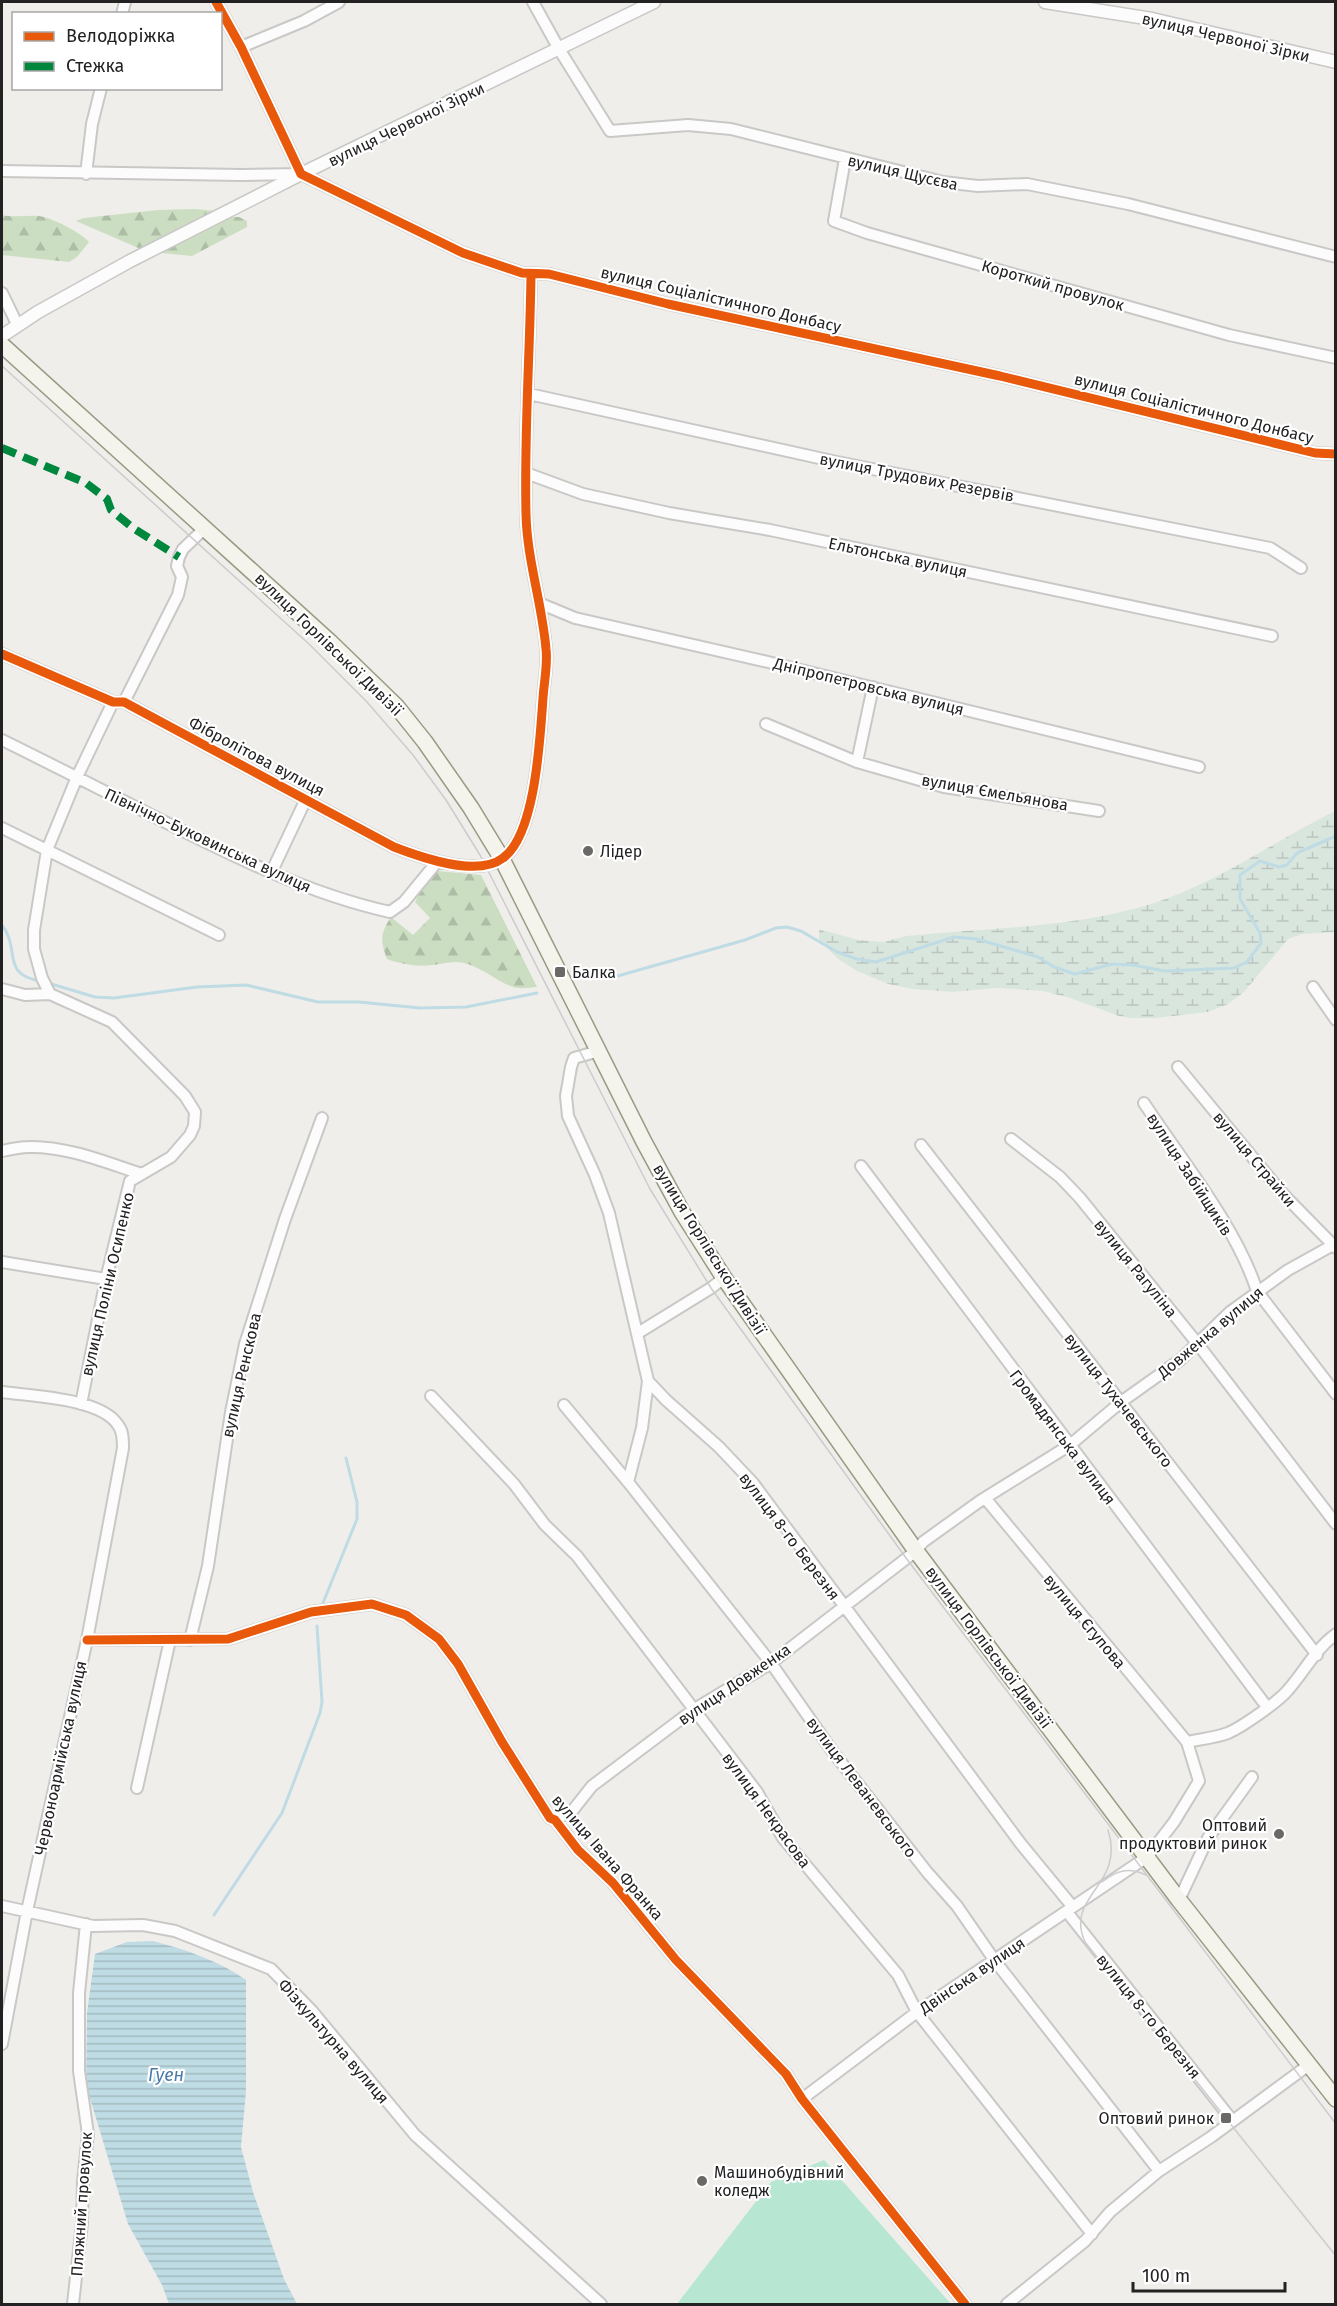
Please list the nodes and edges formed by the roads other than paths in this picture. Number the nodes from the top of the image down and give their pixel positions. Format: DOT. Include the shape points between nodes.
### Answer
graph roads {
  1 [pos="339,2"];
  2 [pos="533,2"];
  3 [pos="654,2"];
  4 [pos="1045,2"];
  5 [pos="222,13"];
  6 [pos="241,47"];
  7 [pos="559,49"];
  8 [pos="1335,62"];
  9 [pos="100,90"];
  10 [pos="845,159"];
  11 [pos="2,171"];
  12 [pos="86,174"];
  13 [pos="302,174"];
  14 [pos="1335,257"];
  15 [pos="531,274"];
  16 [pos="2,293"];
  17 [pos="18,324"];
  18 [pos="2,336"];
  19 [pos="2,345"];
  20 [pos="1335,358"];
  21 [pos="528,394"];
  22 [pos="1335,454"];
  23 [pos="526,473"];
  24 [pos="205,528"];
  25 [pos="1301,568"];
  26 [pos="539,603"];
  27 [pos="1272,636"];
  28 [pos="2,654"];
  29 [pos="873,687"];
  30 [pos="119,702"];
  31 [pos="766,724"];
  32 [pos="2,740"];
  33 [pos="857,762"];
  34 [pos="1199,767"];
  35 [pos="77,777"];
  36 [pos="306,799"];
  37 [pos="1099,811"];
  38 [pos="2,828"];
  39 [pos="47,850"];
  40 [pos="502,860"];
  41 [pos="437,862"];
  42 [pos="272,873"];
  43 [pos="219,935"];
  44 [pos="46,987"];
  45 [pos="1313,987"];
  46 [pos="2,989"];
  47 [pos="1335,1020"];
  48 [pos="599,1051"];
  49 [pos="1178,1067"];
  50 [pos="1144,1103"];
  51 [pos="322,1118"];
  52 [pos="1011,1139"];
  53 [pos="921,1145"];
  54 [pos="2,1151"];
  55 [pos="861,1166"];
  56 [pos="142,1174"];
  57 [pos="1334,1246"];
  58 [pos="2,1262"];
  59 [pos="724,1278"];
  60 [pos="106,1279"];
  61 [pos="1257,1291"];
  62 [pos="638,1333"];
  63 [pos="1197,1343"];
  64 [pos="648,1381"];
  65 [pos="2,1392"];
  66 [pos="1335,1394"];
  67 [pos="431,1396"];
  68 [pos="1121,1402"];
  69 [pos="81,1404"];
  70 [pos="564,1405"];
  71 [pos="1070,1445"];
  72 [pos="628,1482"];
  73 [pos="985,1498"];
  74 [pos="1335,1524"];
  75 [pos="916,1551"];
  76 [pos="843,1606"];
  77 [pos="1335,1634"];
  78 [pos="87,1640"];
  79 [pos="170,1640"];
  80 [pos="190,1640"];
  81 [pos="1317,1655"];
  82 [pos="771,1663"];
  83 [pos="1268,1707"];
  84 [pos="693,1710"];
  85 [pos="1187,1742"];
  86 [pos="1252,1777"];
  87 [pos="137,1788"];
  88 [pos="555,1820"];
  89 [pos="1147,1857"];
  90 [pos="1179,1900"];
  91 [pos="2,1906"];
  92 [pos="1070,1909"];
  93 [pos="27,1911"];
  94 [pos="86,1924"];
  95 [pos="995,1961"];
  96 [pos="917,2012"];
  97 [pos="2,2044"];
  98 [pos="1310,2064"];
  99 [pos="802,2099"];
  100 [pos="1335,2099"];
  101 [pos="1232,2120"];
  102 [pos="1159,2171"];
  103 [pos="1092,2234"];
  104 [pos="73,2304"];
  105 [pos="601,2304"];
  106 [pos="965,2304"];
  107 [pos="1007,2304"];
  1 -- 6 [label="street"];
  2 -- 7 [label="street"];
  3 -- 7 [label="street, вулиця Червоної Зірки"];
  4 -- 8 [label="street, вулиця Червоної Зірки" via="1152,19"];
  5 -- 6 [label="street"];
  6 -- 13 [label="street"];
  7 -- 10 [label="street, вулиця Щусєва" via="610,131 710,126"];
  7 -- 13 [label="street, вулиця Червоної Зірки"];
  9 -- 12 [label="street"];
  10 -- 14 [label="street, вулиця Щусєва" via="961,186 1027,184 1117,202"];
  10 -- 20 [label="street, Короткий провулок" via="834,221 1229,335"];
  11 -- 12 [label="street"];
  12 -- 13 [label="street"];
  13 -- 15 [label="street, вулиця Соціалістичного Донбасу" via="463,253"];
  13 -- 17 [label="street, вулиця Червоної Зірки" via="130,261"];
  15 -- 21 [label="street"];
  15 -- 22 [label="street, вулиця Соціалістичного Донбасу" via="549,274 668,304 1000,376 1315,453"];
  16 -- 17 [label="street"];
  17 -- 18 [label="street, вулиця Червоної Зірки"];
  19 -- 24 [label="main road, вулиця Горлівської Дивізії"];
  21 -- 23 [label="street"];
  21 -- 25 [label="street, вулиця Трудових Резервів" via="837,462 1270,548"];
  23 -- 26 [label="street" via="529,560"];
  23 -- 27 [label="street, Ельтонська вулиця" via="583,494 647,508 770,530"];
  24 -- 30 [label="street" via="179,557 177,566 182,577 178,595"];
  24 -- 40 [label="main road, вулиця Горлівської Дивізії" via="397,707 452,778"];
  26 -- 29 [label="street, Дніпропетровська вулиця" via="575,618"];
  26 -- 40 [label="street" via="547,651 538,758 525,820 511,851"];
  28 -- 30 [label="street, Фібролітова вулиця"];
  29 -- 33 [label="street"];
  29 -- 34 [label="street, Дніпропетровська вулиця"];
  30 -- 35 [label="street"];
  30 -- 36 [label="street, Фібролітова вулиця"];
  31 -- 33 [label="street, вулиця Ємельянова"];
  32 -- 35 [label="street, Північно-Буковинська вулиця"];
  33 -- 37 [label="street, вулиця Ємельянова" via="944,786"];
  35 -- 39 [label="street"];
  35 -- 42 [label="street, Північно-Буковинська вулиця"];
  36 -- 41 [label="street, Фібролітова вулиця" via="394,847"];
  36 -- 42 [label="street"];
  38 -- 39 [label="street"];
  39 -- 43 [label="street"];
  39 -- 44 [label="street" via="34,930 34,949"];
  40 -- 41 [label="street, Фібролітова вулиця" via="471,866"];
  40 -- 48 [label="main road, вулиця Горлівської Дивізії"];
  41 -- 42 [label="street, Північно-Буковинська вулиця" via="404,902 390,912"];
  44 -- 46 [label="street, вулиця Поліни Осипенко" via="25,994"];
  44 -- 56 [label="street, вулиця Поліни Осипенко" via="112,1022 185,1096 195,1112 194,1126 182,1146"];
  45 -- 47 [label="street"];
  48 -- 59 [label="main road, вулиця Горлівської Дивізії" via="666,1182"];
  48 -- 62 [label="street" via="574,1058 568,1116 609,1213"];
  49 -- 57 [label="street, вулиця Страйки" via="1281,1193"];
  50 -- 61 [label="street, вулиця Забійщиків" via="1212,1203 1251,1272"];
  51 -- 80 [label="street, вулиця Ренскова" via="245,1344 208,1566"];
  52 -- 63 [label="street, вулиця Рагуліна" via="1080,1198"];
  53 -- 68 [label="street, вулиця Тухачевського"];
  54 -- 56 [label="street" via="28,1147 69,1152"];
  55 -- 71 [label="street, Громадянська вулиця"];
  56 -- 60 [label="street, вулиця Поліни Осипенко" via="130,1181"];
  57 -- 61 [label="street, Довженка вулиця"];
  58 -- 60 [label="street"];
  59 -- 62 [label="street"];
  59 -- 75 [label="main road, вулиця Горлівської Дивізії"];
  60 -- 69 [label="street, вулиця Поліни Осипенко"];
  61 -- 63 [label="street, Довженка вулиця"];
  61 -- 66 [label="street, вулиця Забійщиків"];
  62 -- 64 [label="street"];
  63 -- 68 [label="street, Довженка вулиця" via="1180,1360"];
  63 -- 74 [label="street, вулиця Рагуліна"];
  64 -- 72 [label="street" via="642,1428"];
  64 -- 76 [label="street, вулиця 8-го Березня" via="753,1483"];
  65 -- 69 [label="street"];
  67 -- 84 [label="street, вулиця Некрасова" via="514,1484 544,1525 577,1556"];
  68 -- 71 [label="street, Довженка вулиця"];
  68 -- 81 [label="street, вулиця Тухачевського"];
  69 -- 78 [label="street, Червоноармійська вулиця" via="113,1418 123,1436"];
  70 -- 72 [label="street, вулиця Леваневського"];
  71 -- 73 [label="street, Довженка вулиця"];
  71 -- 83 [label="street, Громадянська вулиця"];
  72 -- 82 [label="street, вулиця Леваневського"];
  73 -- 75 [label="street, Довженка вулиця"];
  73 -- 85 [label="street, вулиця Єгупова"];
  75 -- 76 [label="street, вулиця Довженка"];
  75 -- 89 [label="main road, вулиця Горлівської Дивізії"];
  76 -- 82 [label="street, вулиця Довженка"];
  76 -- 92 [label="street, вулиця 8-го Березня"];
  77 -- 81 [label="street" via="1324,1642"];
  78 -- 79 [label="street, вулиця Івана Франка"];
  78 -- 93 [label="street, Червоноармійська вулиця"];
  79 -- 80 [label="street, вулиця Івана Франка"];
  79 -- 87 [label="street"];
  80 -- 88 [label="street, вулиця Івана Франка" via="228,1639 311,1612 372,1604 406,1615 439,1639 458,1664 502,1742 550,1818"];
  81 -- 83 [label="street"];
  82 -- 84 [label="street, вулиця Довженка"];
  82 -- 95 [label="street, вулиця Леваневського" via="833,1752 957,1906"];
  83 -- 85 [label="street" via="1228,1733"];
  84 -- 88 [label="street, вулиця Довженка" via="592,1786 573,1810"];
  84 -- 96 [label="street, вулиця Некрасова" via="757,1792 783,1838 898,1975"];
  85 -- 89 [label="street, Двінська вулиця" via="1199,1782"];
  86 -- 90 [label="street" via="1208,1838"];
  88 -- 99 [label="street, вулиця Івана Франка" via="676,1960 786,2074"];
  89 -- 90 [label="main road, вулиця Горлівської Дивізії"];
  89 -- 92 [label="street, Двінська вулиця"];
  90 -- 98 [label="main road, вулиця Горлівської Дивізії"];
  91 -- 93 [label="street, Фізкультурна вулиця"];
  92 -- 95 [label="street, Двінська вулиця"];
  92 -- 101 [label="street, вулиця 8-го Березня"];
  93 -- 94 [label="street, Фізкультурна вулиця"];
  93 -- 97 [label="street, Червоноармійська вулиця"];
  94 -- 104 [label="street, Пляжний провулок" via="79,2071 88,2134"];
  94 -- 105 [label="street, Фізкультурна вулиця" via="143,1925 175,1931 271,1969 312,2011 415,2135"];
  95 -- 96 [label="street, Двінська вулиця"];
  95 -- 102 [label="street, вулиця Леваневського"];
  96 -- 99 [label="street, Двінська вулиця"];
  96 -- 103 [label="street, вулиця Некрасова"];
  98 -- 100 [label="main road, вулиця Горлівської Дивізії"];
  98 -- 101 [label="street"];
  99 -- 106 [label="street, вулиця Івана Франка"];
  101 -- 102 [label="street"];
  102 -- 103 [label="street" via="1110,2211"];
  103 -- 107 [label="street"];
}
